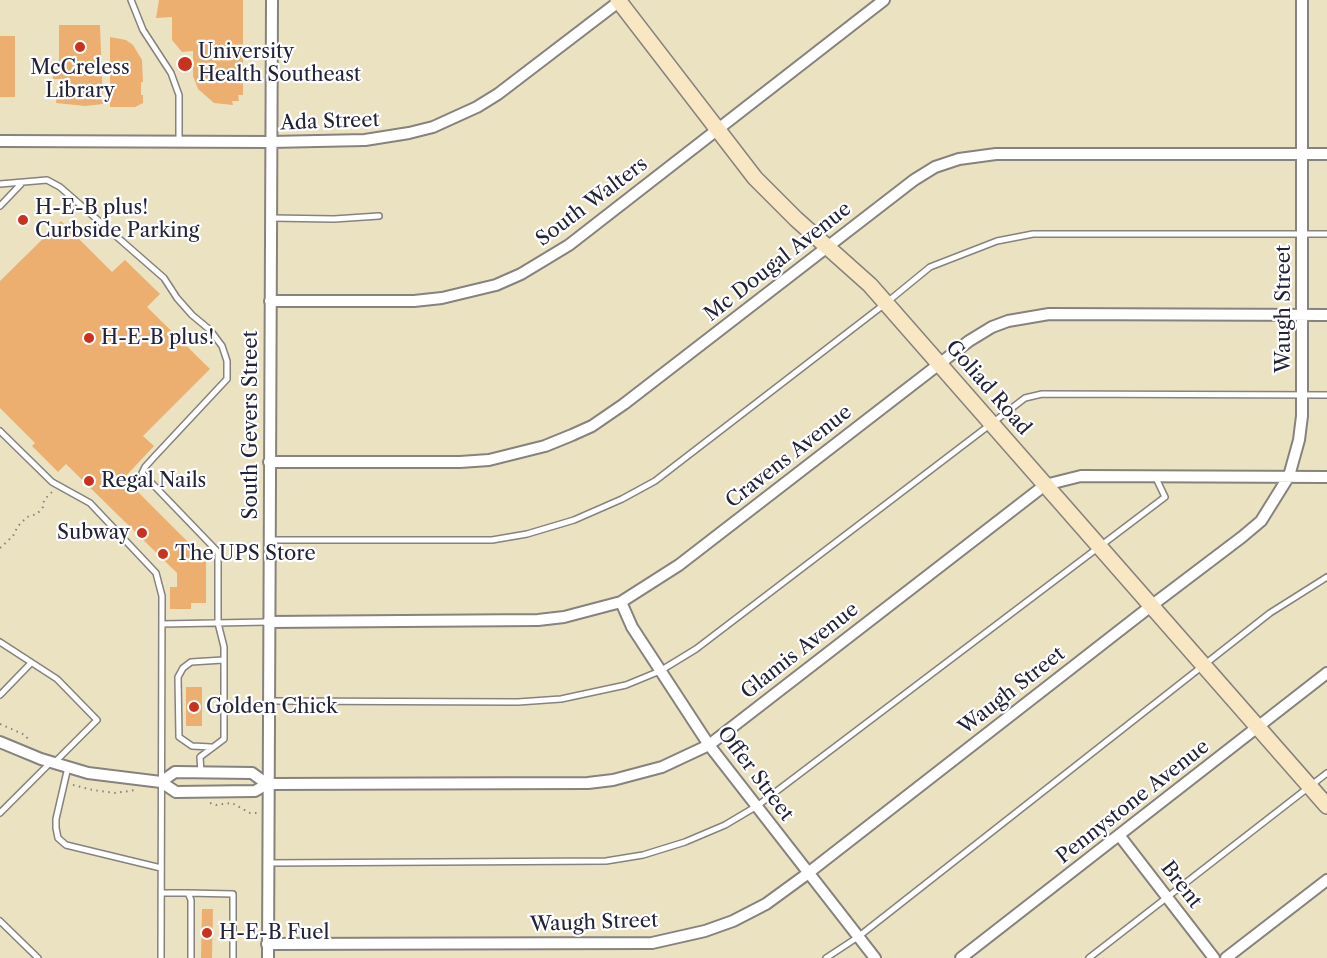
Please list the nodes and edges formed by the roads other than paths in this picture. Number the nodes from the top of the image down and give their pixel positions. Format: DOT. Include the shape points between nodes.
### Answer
graph roads {
  1 [pos="131,0"];
  2 [pos="272,0"];
  3 [pos="884,0"];
  4 [pos="1302,0"];
  5 [pos="619,1"];
  6 [pos="717,129"];
  7 [pos="0,141"];
  8 [pos="179,142"];
  9 [pos="272,142"];
  10 [pos="1302,154"];
  11 [pos="1327,154"];
  12 [pos="0,184"];
  13 [pos="21,184"];
  14 [pos="0,206"];
  15 [pos="379,216"];
  16 [pos="271,218"];
  17 [pos="1302,234"];
  18 [pos="1327,234"];
  19 [pos="827,246"];
  20 [pos="270,301"];
  21 [pos="886,303"];
  22 [pos="1302,315"];
  23 [pos="1327,315"];
  24 [pos="939,364"];
  25 [pos="1327,395"];
  26 [pos="1303,396"];
  27 [pos="991,424"];
  28 [pos="0,431"];
  29 [pos="269,462"];
  30 [pos="1155,476"];
  31 [pos="1290,476"];
  32 [pos="1327,477"];
  33 [pos="1045,485"];
  34 [pos="268,540"];
  35 [pos="1098,546"];
  36 [pos="1327,577"];
  37 [pos="621,602"];
  38 [pos="1151,606"];
  39 [pos="268,622"];
  40 [pos="218,623"];
  41 [pos="162,624"];
  42 [pos="0,642"];
  43 [pos="6,647"];
  44 [pos="0,653"];
  45 [pos="223,660"];
  46 [pos="31,663"];
  47 [pos="1204,665"];
  48 [pos="660,671"];
  49 [pos="1327,674"];
  50 [pos="0,695"];
  51 [pos="268,701"];
  52 [pos="1258,728"];
  53 [pos="0,742"];
  54 [pos="709,745"];
  55 [pos="211,747"];
  56 [pos="53,763"];
  57 [pos="68,767"];
  58 [pos="201,773"];
  59 [pos="1327,773"];
  60 [pos="161,782"];
  61 [pos="267,784"];
  62 [pos="1310,787"];
  63 [pos="757,806"];
  64 [pos="1327,806"];
  65 [pos="0,813"];
  66 [pos="1119,835"];
  67 [pos="267,863"];
  68 [pos="161,868"];
  69 [pos="808,872"];
  70 [pos="1327,880"];
  71 [pos="161,893"];
  72 [pos="188,893"];
  73 [pos="1167,897"];
  74 [pos="0,921"];
  75 [pos="858,937"];
  76 [pos="267,944"];
  77 [pos="38,958"];
  78 [pos="161,958"];
  79 [pos="191,958"];
  80 [pos="233,958"];
  81 [pos="268,958"];
  82 [pos="826,958"];
  83 [pos="875,958"];
  84 [pos="961,958"];
  85 [pos="1089,958"];
  86 [pos="1214,958"];
  87 [pos="1226,958"];
  1 -- 8 [label="lane" via="179,95"];
  2 -- 9 [label="street, South Gevers Street"];
  3 -- 6 [label="street, South Walters"];
  4 -- 10 [label="street, Waugh Street"];
  5 -- 6 [label="main road, Goliad Road"];
  5 -- 9 [label="street, Ada Street" via="498,94 456,118 390,137"];
  6 -- 19 [label="main road, Goliad Road" via="771,195"];
  6 -- 20 [label="street, South Walters" via="561,250 496,285 414,301"];
  7 -- 8 [label="street, Ada Street"];
  8 -- 9 [label="street, Ada Street"];
  9 -- 16 [label="street, South Gevers Street"];
  10 -- 11 [label="street, Mc Dougal Avenue"];
  10 -- 17 [label="street, Waugh Street"];
  10 -- 19 [label="street, Mc Dougal Avenue" via="996,154 959,159 924,173"];
  12 -- 13 [label="lane"];
  13 -- 14 [label="lane"];
  13 -- 40 [label="lane" via="47,180 60,188 164,278 177,298 222,346 227,362 226,379 142,473 218,552"];
  15 -- 16 [label="lane"];
  16 -- 20 [label="street, South Gevers Street"];
  17 -- 18 [label="lane"];
  17 -- 21 [label="lane" via="1033,234 997,241 930,267"];
  17 -- 22 [label="street, Waugh Street"];
  19 -- 21 [label="main road, Goliad Road"];
  19 -- 29 [label="street, Mc Dougal Avenue" via="624,404 592,426 545,446 460,462"];
  20 -- 29 [label="street, South Gevers Street"];
  21 -- 24 [label="main road, Goliad Road"];
  21 -- 34 [label="lane" via="655,481 574,520 492,540"];
  22 -- 23 [label="street, Cravens Avenue"];
  22 -- 24 [label="street, Cravens Avenue" via="1030,316 980,333"];
  22 -- 26 [label="street, Waugh Street"];
  24 -- 27 [label="main road, Goliad Road"];
  24 -- 37 [label="street, Cravens Avenue" via="679,565"];
  25 -- 26 [label="lane"];
  26 -- 27 [label="lane" via="1042,394 1025,398"];
  26 -- 31 [label="street, Waugh Street" via="1299,440"];
  27 -- 33 [label="main road, Goliad Road"];
  27 -- 48 [label="lane" via="696,649"];
  28 -- 41 [label="lane" via="52,482 90,503 156,573 162,596"];
  29 -- 34 [label="street, South Gevers Street"];
  30 -- 31 [label="street, Glamis Avenue"];
  30 -- 33 [label="street, Glamis Avenue" via="1081,476"];
  30 -- 35 [label="lane" via="1165,497"];
  31 -- 32 [label="street, Glamis Avenue"];
  31 -- 38 [label="street, Waugh Street" via="1261,521"];
  33 -- 35 [label="main road, Goliad Road"];
  33 -- 54 [label="street, Glamis Avenue"];
  34 -- 39 [label="street, South Gevers Street"];
  35 -- 38 [label="main road, Goliad Road"];
  35 -- 63 [label="lane"];
  36 -- 47 [label="lane" via="1270,613"];
  37 -- 39 [label="street, Cravens Avenue" via="538,620"];
  37 -- 48 [label="street, Offer Street"];
  38 -- 47 [label="main road, Goliad Road"];
  38 -- 69 [label="street, Waugh Street"];
  39 -- 40 [label="lane"];
  39 -- 51 [label="street, South Gevers Street"];
  40 -- 41 [label="lane"];
  40 -- 45 [label="lane"];
  41 -- 60 [label="lane"];
  42 -- 43 [label="lane"];
  43 -- 44 [label="lane"];
  43 -- 46 [label="lane"];
  45 -- 55 [label="lane" via="224,739"];
  45 -- 55 [label="lane" via="190,662 178,676 179,737 192,746"];
  46 -- 50 [label="lane"];
  46 -- 56 [label="lane" via="57,680 97,720"];
  47 -- 52 [label="main road, Goliad Road"];
  47 -- 75 [label="lane"];
  48 -- 51 [label="lane" via="626,685 561,699"];
  48 -- 54 [label="street, Offer Street"];
  49 -- 52 [label="street, Pennystone Avenue"];
  51 -- 61 [label="street, South Gevers Street"];
  52 -- 62 [label="main road, Goliad Road"];
  52 -- 66 [label="street, Pennystone Avenue"];
  53 -- 56 [label="street"];
  54 -- 61 [label="street, Glamis Avenue" via="662,767 604,781"];
  54 -- 63 [label="street, Offer Street"];
  55 -- 58 [label="lane" via="200,757"];
  56 -- 57 [label="street"];
  56 -- 65 [label="lane"];
  57 -- 60 [label="street"];
  57 -- 68 [label="lane" via="56,828 58,838 66,845"];
  58 -- 60 [label="street" via="175,772"];
  58 -- 61 [label="street" via="252,773"];
  59 -- 62 [label="lane"];
  60 -- 61 [label="street" via="176,792 255,791"];
  60 -- 68 [label="lane"];
  61 -- 67 [label="street, South Gevers Street"];
  62 -- 64 [label="main road, Goliad Road"];
  62 -- 73 [label="lane"];
  63 -- 67 [label="lane" via="685,842 606,861"];
  63 -- 69 [label="street, Offer Street"];
  66 -- 73 [label="street, Brent"];
  66 -- 84 [label="street, Pennystone Avenue"];
  67 -- 76 [label="street, South Gevers Street"];
  68 -- 71 [label="lane"];
  69 -- 75 [label="street, Offer Street"];
  69 -- 76 [label="street, Waugh Street" via="766,904 733,921 652,942"];
  70 -- 87 [label="street"];
  71 -- 72 [label="lane"];
  71 -- 78 [label="lane"];
  72 -- 79 [label="lane"];
  72 -- 80 [label="lane" via="233,894"];
  73 -- 85 [label="lane"];
  73 -- 86 [label="street, Brent"];
  74 -- 77 [label="lane"];
  75 -- 82 [label="lane"];
  75 -- 83 [label="street, Offer Street"];
  76 -- 81 [label="street, South Gevers Street"];
}
